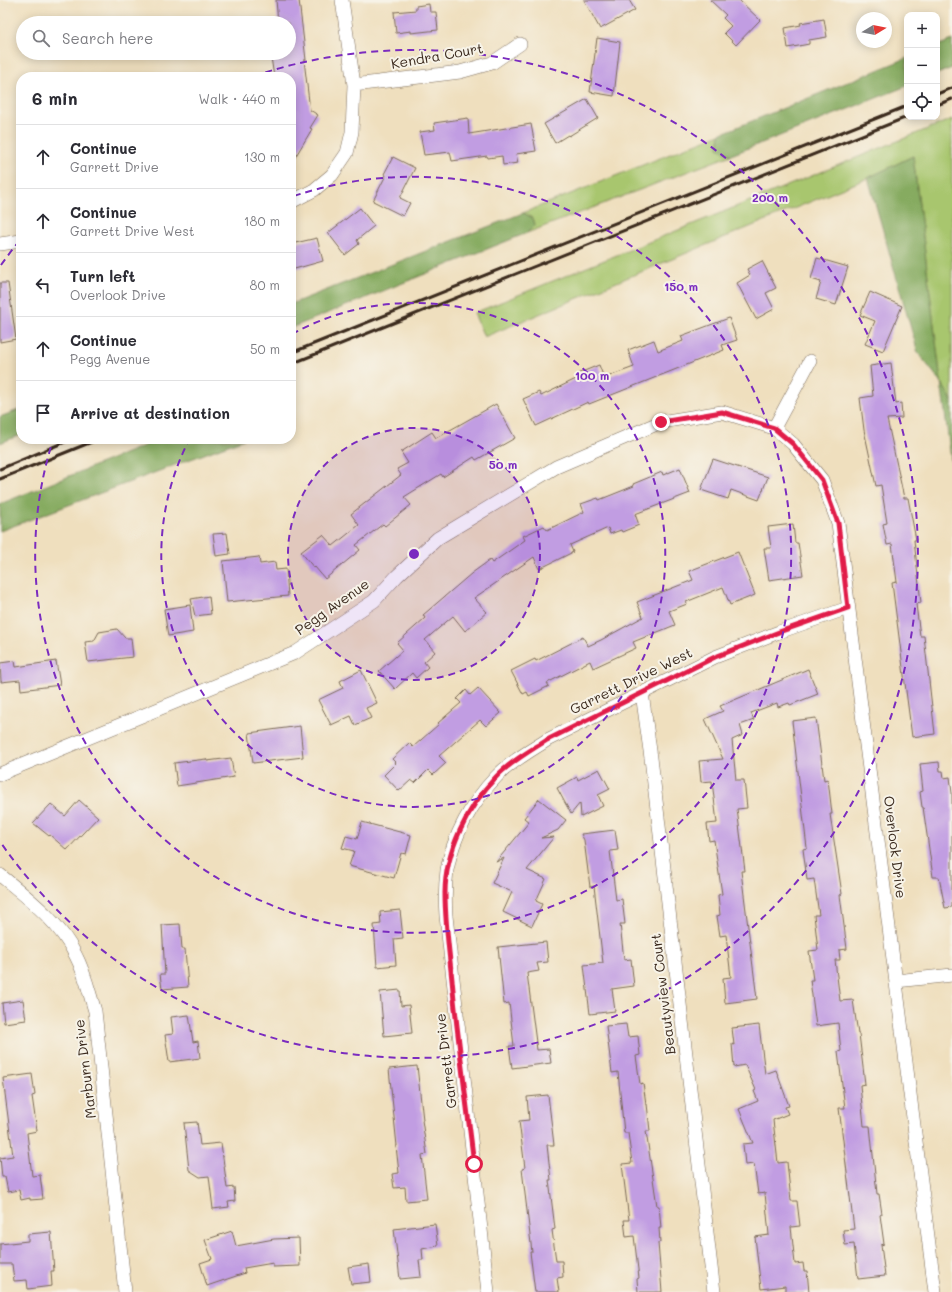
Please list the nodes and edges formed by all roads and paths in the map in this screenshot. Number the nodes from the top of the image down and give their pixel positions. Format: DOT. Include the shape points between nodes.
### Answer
graph roads {
  1 [pos="342,0"];
  2 [pos="520,44"];
  3 [pos="354,85"];
  4 [pos="296,199"];
  5 [pos="16,242"];
  6 [pos="0,244"];
  7 [pos="810,361"];
  8 [pos="774,428"];
  9 [pos="848,608"];
  10 [pos="642,694"];
  11 [pos="0,774"];
  12 [pos="462,828"];
  13 [pos="0,875"];
  14 [pos="952,974"];
  15 [pos="896,981"];
  16 [pos="125,1292"];
  17 [pos="488,1292"];
  18 [pos="714,1292"];
  19 [pos="935,1292"];
  1 -- 3 [label="street"];
  2 -- 3 [label="street, Kendra Court" via="492,63 460,72"];
  3 -- 4 [label="street" via="352,132 347,153 332,175 314,190"];
  5 -- 6 [label="street"];
  7 -- 8 [label="street"];
  8 -- 9 [label="street, Overlook Drive" via="793,444 822,480 838,523"];
  8 -- 11 [label="street, Pegg Avenue" via="722,412 661,422 556,467 438,538 374,601 295,653"];
  9 -- 10 [label="street, Garrett Drive West" via="715,657"];
  9 -- 15 [label="street, Overlook Drive"];
  10 -- 12 [label="street, Garrett Drive West" via="547,740 522,756 496,776 479,798"];
  10 -- 18 [label="street, Beautyview Court"];
  12 -- 17 [label="street, Garrett Drive" via="453,847 447,871 446,916"];
  13 -- 16 [label="street, Marburn Drive" via="39,908 63,935 84,975 95,1011"];
  14 -- 15 [label="street"];
  15 -- 19 [label="street, Overlook Drive"];
}
